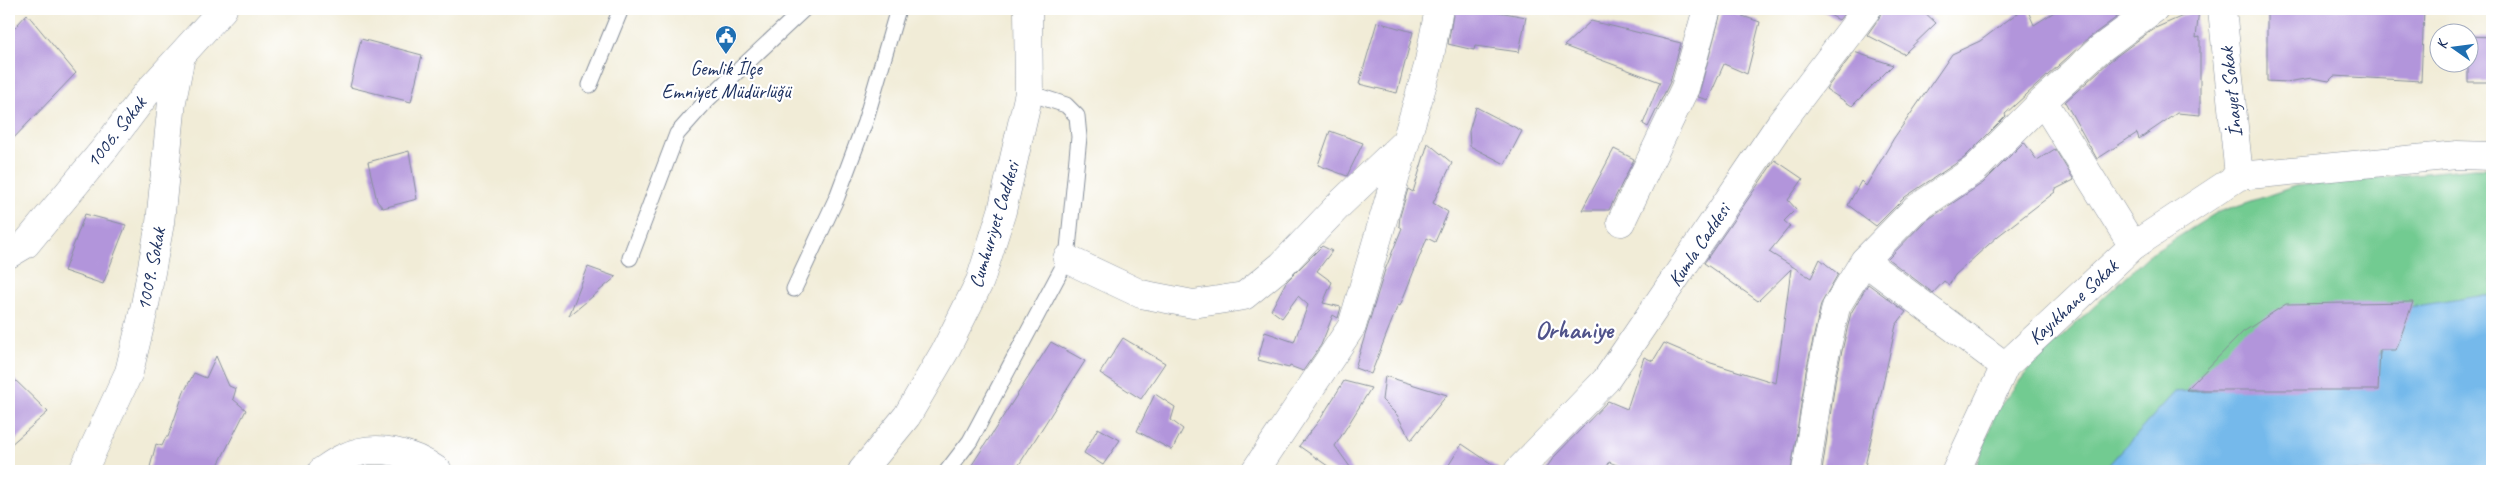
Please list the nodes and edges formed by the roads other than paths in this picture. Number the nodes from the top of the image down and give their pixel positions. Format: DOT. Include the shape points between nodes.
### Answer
graph roads {
  1 [pos="223,9"];
  2 [pos="621,9"];
  3 [pos="804,9"];
  4 [pos="898,9"];
  5 [pos="1028,9"];
  6 [pos="1439,9"];
  7 [pos="1706,9"];
  8 [pos="1867,9"];
  9 [pos="2154,9"];
  10 [pos="2222,9"];
  11 [pos="180,56"];
  12 [pos="590,85"];
  13 [pos="1029,93"];
  14 [pos="2043,101"];
  15 [pos="1406,141"];
  16 [pos="2492,156"];
  17 [pos="2239,176"];
  18 [pos="1621,222"];
  19 [pos="2133,246"];
  20 [pos="9,254"];
  21 [pos="630,258"];
  22 [pos="1067,259"];
  23 [pos="1864,261"];
  24 [pos="794,289"];
  25 [pos="2005,366"];
  26 [pos="346,456"];
  27 [pos="83,471"];
  28 [pos="322,471"];
  29 [pos="399,471"];
  30 [pos="438,471"];
  31 [pos="862,471"];
  32 [pos="948,471"];
  33 [pos="1255,471"];
  34 [pos="1518,471"];
  35 [pos="1806,471"];
  36 [pos="1956,471"];
  1 -- 11 [label="street, 1006. Sokak"];
  2 -- 12 [label="lane"];
  3 -- 21 [label="lane" via="708,99 677,134"];
  4 -- 24 [label="lane" via="862,130 837,197"];
  5 -- 13 [label="street, Cumhuriyet Caddesi"];
  6 -- 15 [label="street" via="1428,66"];
  7 -- 18 [label="street" via="1684,88"];
  8 -- 34 [label="street, Kumla Caddesi" via="1780,124 1606,380"];
  9 -- 14 [label="street" via="2100,49"];
  10 -- 17 [label="street, İnayet Sokak"];
  11 -- 20 [label="street, 1006. Sokak" via="26,244"];
  11 -- 27 [label="street, 1009. Sokak" via="172,101 160,223 145,305 129,372"];
  13 -- 22 [label="lane" via="1066,104 1077,116 1079,137"];
  13 -- 31 [label="street, Cumhuriyet Caddesi" via="1002,211 980,281 945,351 907,416"];
  14 -- 19 [label="street"];
  14 -- 23 [label="street" via="1974,170 1914,210"];
  15 -- 22 [label="street" via="1282,265 1244,296 1193,304 1141,294"];
  15 -- 33 [label="street" via="1352,326"];
  16 -- 17 [label="street" via="2457,155"];
  17 -- 19 [label="street, Kayıkhane Sokak"];
  19 -- 25 [label="street, Kayıkhane Sokak"];
  22 -- 32 [label="lane" via="974,432"];
  23 -- 25 [label="street"];
  23 -- 35 [label="street" via="1836,307 1821,373"];
  25 -- 36 [label="street, Kayıkhane Sokak"];
  26 -- 28 [label="street"];
  26 -- 29 [label="street"];
  26 -- 30 [label="street" via="372,450 403,453"];
}
